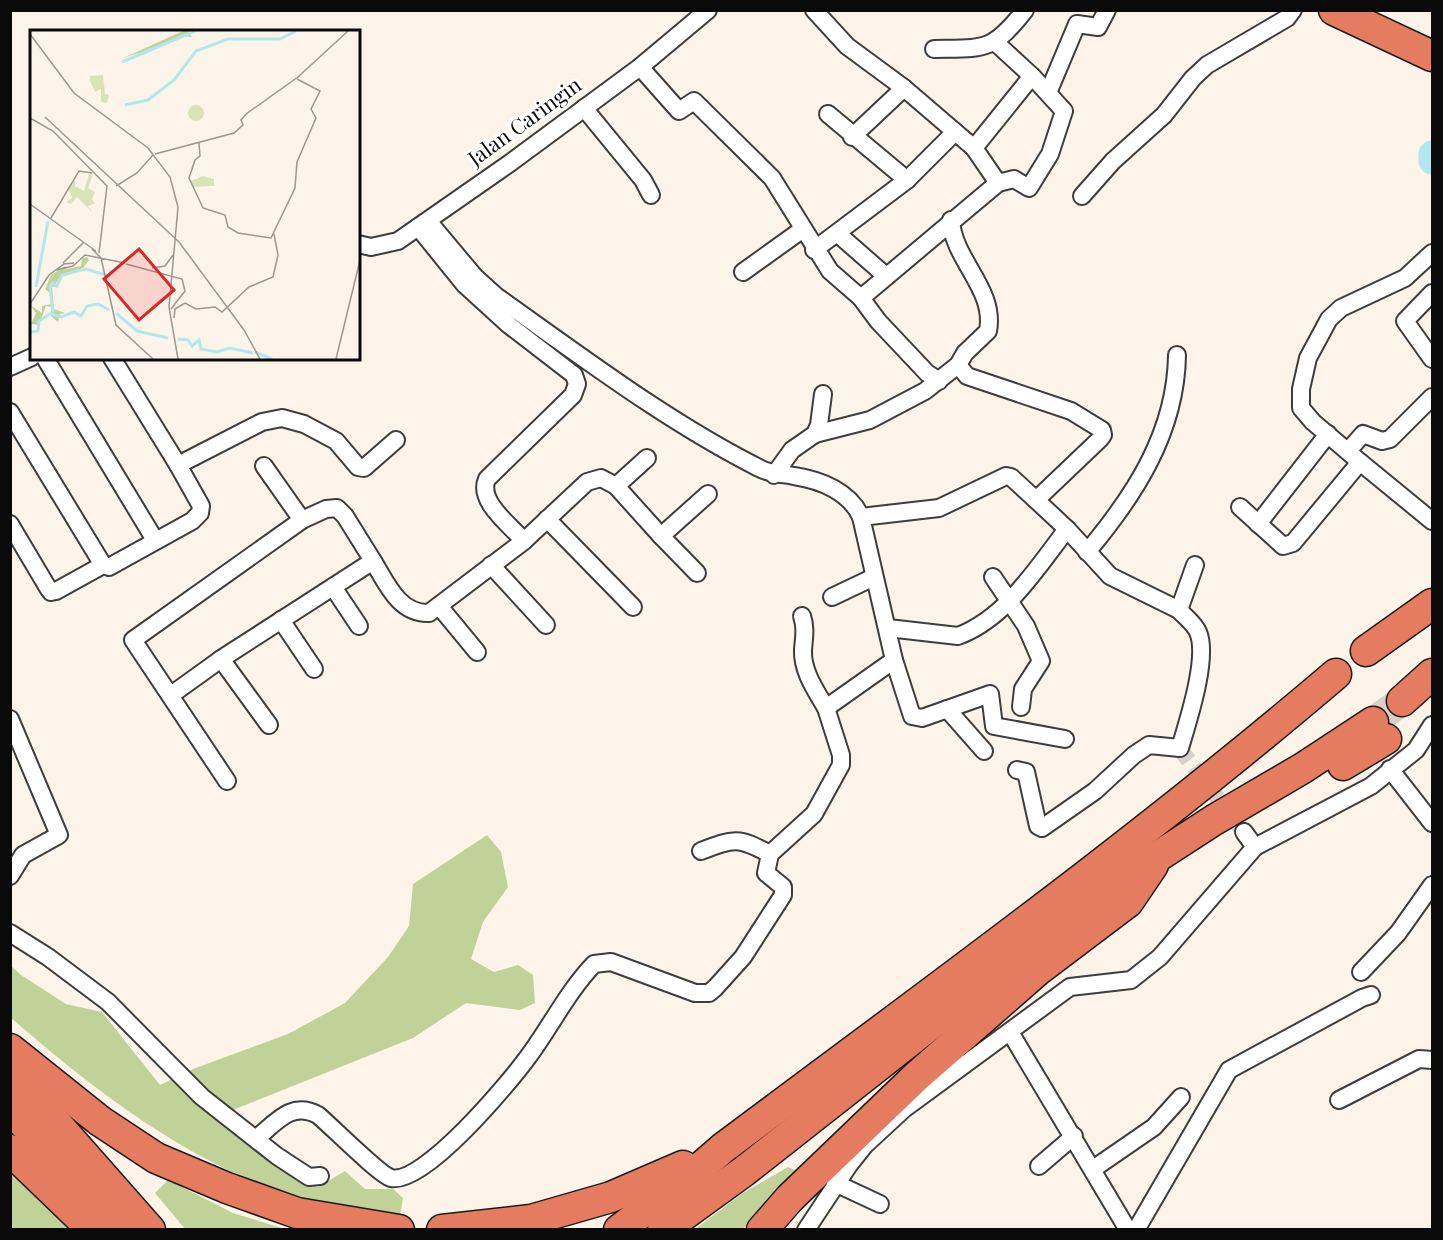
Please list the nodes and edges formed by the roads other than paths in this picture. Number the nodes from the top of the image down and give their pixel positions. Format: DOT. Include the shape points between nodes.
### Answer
graph roads {
  1 [pos="708,10"];
  2 [pos="814,10"];
  3 [pos="1025,10"];
  4 [pos="1107,10"];
  5 [pos="1293,10"];
  6 [pos="1334,10"];
  7 [pos="996,43"];
  8 [pos="934,49"];
  9 [pos="1432,56"];
  10 [pos="639,66"];
  11 [pos="1032,76"];
  12 [pos="904,88"];
  13 [pos="1048,93"];
  14 [pos="584,108"];
  15 [pos="828,114"];
  16 [pos="955,132"];
  17 [pos="852,137"];
  18 [pos="974,148"];
  19 [pos="908,180"];
  20 [pos="998,183"];
  21 [pos="651,195"];
  22 [pos="1083,196"];
  23 [pos="951,220"];
  24 [pos="423,224"];
  25 [pos="803,229"];
  26 [pos="838,234"];
  27 [pos="360,244"];
  28 [pos="814,250"];
  29 [pos="1432,253"];
  30 [pos="743,272"];
  31 [pos="886,276"];
  32 [pos="1432,294"];
  33 [pos="861,298"];
  34 [pos="578,354"];
  35 [pos="1177,355"];
  36 [pos="30,358"];
  37 [pos="1432,359"];
  38 [pos="46,360"];
  39 [pos="113,360"];
  40 [pos="958,365"];
  41 [pos="10,367"];
  42 [pos="567,367"];
  43 [pos="939,381"];
  44 [pos="823,394"];
  45 [pos="1432,397"];
  46 [pos="10,412"];
  47 [pos="815,434"];
  48 [pos="1329,434"];
  49 [pos="396,440"];
  50 [pos="1354,456"];
  51 [pos="647,458"];
  52 [pos="178,465"];
  53 [pos="264,466"];
  54 [pos="774,476"];
  55 [pos="616,486"];
  56 [pos="708,494"];
  57 [pos="1036,500"];
  58 [pos="1240,507"];
  59 [pos="861,517"];
  60 [pos="548,519"];
  61 [pos="302,520"];
  62 [pos="1432,521"];
  63 [pos="10,524"];
  64 [pos="1258,524"];
  65 [pos="1067,529"];
  66 [pos="661,536"];
  67 [pos="155,540"];
  68 [pos="524,541"];
  69 [pos="1087,552"];
  70 [pos="372,561"];
  71 [pos="103,565"];
  72 [pos="491,565"];
  73 [pos="1195,565"];
  74 [pos="697,573"];
  75 [pos="874,577"];
  76 [pos="993,577"];
  77 [pos="333,587"];
  78 [pos="832,597"];
  79 [pos="1008,603"];
  80 [pos="1432,604"];
  81 [pos="439,606"];
  82 [pos="633,607"];
  83 [pos="1179,610"];
  84 [pos="802,616"];
  85 [pos="281,620"];
  86 [pos="546,625"];
  87 [pos="359,626"];
  88 [pos="888,628"];
  89 [pos="1366,651"];
  90 [pos="477,652"];
  91 [pos="221,658"];
  92 [pos="894,660"];
  93 [pos="314,669"];
  94 [pos="1336,674"];
  95 [pos="1432,674"];
  96 [pos="171,695"];
  97 [pos="1021,707"];
  98 [pos="826,708"];
  99 [pos="947,709"];
  100 [pos="1424,716"];
  101 [pos="10,719"];
  102 [pos="269,725"];
  103 [pos="1380,730"];
  104 [pos="1065,739"];
  105 [pos="984,751"];
  106 [pos="1390,769"];
  107 [pos="1022,773"];
  108 [pos="227,781"];
  109 [pos="1432,823"];
  110 [pos="1244,832"];
  111 [pos="1255,847"];
  112 [pos="701,851"];
  113 [pos="1162,853"];
  114 [pos="770,854"];
  115 [pos="10,876"];
  116 [pos="1432,885"];
  117 [pos="10,933"];
  118 [pos="1361,972"];
  119 [pos="1371,995"];
  120 [pos="1010,1032"];
  121 [pos="10,1049"];
  122 [pos="1432,1060"];
  123 [pos="10,1071"];
  124 [pos="1181,1097"];
  125 [pos="1339,1100"];
  126 [pos="10,1108"];
  127 [pos="1074,1136"];
  128 [pos="257,1138"];
  129 [pos="723,1148"];
  130 [pos="10,1150"];
  131 [pos="1039,1166"];
  132 [pos="1093,1169"];
  133 [pos="320,1176"];
  134 [pos="835,1183"];
  135 [pos="880,1204"];
  136 [pos="93,1230"];
  137 [pos="121,1230"];
  138 [pos="150,1230"];
  139 [pos="399,1230"];
  140 [pos="441,1230"];
  141 [pos="619,1230"];
  142 [pos="663,1230"];
  143 [pos="762,1230"];
  144 [pos="806,1230"];
  145 [pos="1128,1230"];
  146 [pos="1136,1230"];
  1 -- 10 [label="street, Jalan Caringin"];
  2 -- 12 [label="street" via="848,46"];
  3 -- 7 [label="street"];
  4 -- 13 [label="street" via="1098,27 1077,24"];
  5 -- 22 [label="street" via="1287,18 1192,78 1164,115 1113,161"];
  6 -- 9 [label="highway"];
  7 -- 8 [label="street" via="982,48"];
  7 -- 11 [label="street"];
  10 -- 14 [label="street, Jalan Caringin"];
  10 -- 25 [label="street" via="679,111 694,101 729,134 772,178"];
  11 -- 13 [label="street"];
  11 -- 18 [label="street"];
  12 -- 16 [label="street"];
  12 -- 17 [label="street"];
  13 -- 20 [label="street" via="1064,111 1040,174 1029,188 1014,179"];
  14 -- 21 [label="street" via="644,180"];
  14 -- 24 [label="street, Jalan Caringin"];
  15 -- 17 [label="street"];
  16 -- 18 [label="street"];
  16 -- 19 [label="street"];
  17 -- 19 [label="street"];
  18 -- 20 [label="street"];
  19 -- 26 [label="street"];
  20 -- 23 [label="street"];
  23 -- 31 [label="street"];
  23 -- 40 [label="street" via="956,241 975,273 990,322 984,338 965,353"];
  24 -- 27 [label="street, Jalan Caringin" via="399,241 371,247"];
  24 -- 34 [label="street" via="496,296"];
  24 -- 42 [label="street" via="464,284 508,325"];
  25 -- 28 [label="street"];
  25 -- 30 [label="street"];
  26 -- 28 [label="street"];
  26 -- 31 [label="street"];
  28 -- 33 [label="street" via="830,271"];
  29 -- 48 [label="street" via="1404,278 1341,308 1314,344 1304,373 1300,404 1313,422"];
  31 -- 33 [label="street"];
  32 -- 37 [label="street" via="1405,321"];
  33 -- 43 [label="street" via="920,366"];
  34 -- 42 [label="street"];
  34 -- 54 [label="street" via="641,397"];
  35 -- 69 [label="street" via="1177,382 1149,466 1123,509"];
  36 -- 41 [label="street"];
  38 -- 67 [label="street"];
  39 -- 52 [label="street"];
  40 -- 43 [label="street"];
  40 -- 57 [label="street" via="968,376 1071,411 1102,430 1100,439"];
  42 -- 68 [label="street" via="577,384 573,395 483,486 484,496"];
  43 -- 47 [label="street" via="870,420"];
  44 -- 47 [label="street"];
  45 -- 50 [label="street" via="1390,439 1382,441 1363,434"];
  46 -- 71 [label="street"];
  47 -- 54 [label="street" via="792,450"];
  48 -- 50 [label="street"];
  48 -- 64 [label="street"];
  49 -- 52 [label="street" via="364,468 358,467 336,441 304,423 282,418 262,422"];
  50 -- 62 [label="street"];
  50 -- 64 [label="street" via="1293,543 1283,546"];
  51 -- 55 [label="street"];
  52 -- 67 [label="street" via="201,506 200,513"];
  53 -- 61 [label="street"];
  54 -- 59 [label="street" via="809,479 827,486 847,496"];
  55 -- 60 [label="street" via="601,478 587,482"];
  55 -- 66 [label="street"];
  56 -- 66 [label="street"];
  57 -- 59 [label="street" via="1006,476 939,508"];
  57 -- 65 [label="street"];
  58 -- 64 [label="street"];
  59 -- 75 [label="street"];
  60 -- 68 [label="street"];
  60 -- 82 [label="street"];
  61 -- 70 [label="street" via="337,508"];
  61 -- 96 [label="street" via="133,640"];
  63 -- 71 [label="street" via="51,592"];
  65 -- 69 [label="street"];
  65 -- 79 [label="street"];
  66 -- 74 [label="street"];
  67 -- 71 [label="street" via="109,567"];
  68 -- 72 [label="street"];
  69 -- 83 [label="street" via="1122,584"];
  70 -- 77 [label="street"];
  70 -- 81 [label="street" via="405,608 429,613"];
  72 -- 81 [label="street"];
  72 -- 86 [label="street"];
  73 -- 83 [label="street"];
  75 -- 78 [label="street"];
  75 -- 88 [label="street"];
  76 -- 79 [label="street"];
  77 -- 85 [label="street"];
  77 -- 87 [label="street"];
  79 -- 88 [label="street" via="958,636"];
  79 -- 97 [label="street" via="1026,626 1041,661 1023,690"];
  80 -- 89 [label="highway"];
  81 -- 90 [label="street"];
  83 -- 107 [label="street" via="1194,626 1200,642 1197,687 1180,748 1149,745 1046,827 1038,826"];
  84 -- 98 [label="street" via="806,671"];
  85 -- 91 [label="street"];
  85 -- 93 [label="street"];
  88 -- 92 [label="street"];
  91 -- 96 [label="street"];
  91 -- 102 [label="street"];
  92 -- 98 [label="street"];
  92 -- 99 [label="street" via="912,716 922,718"];
  94 -- 129 [label="highway" via="1082,880"];
  95 -- 100 [label="highway"];
  96 -- 108 [label="street"];
  98 -- 114 [label="street" via="841,765 814,814"];
  99 -- 104 [label="street" via="990,694 994,726"];
  99 -- 105 [label="street"];
  100 -- 106 [label="street" via="1416,750"];
  101 -- 115 [label="street" via="59,835 24,855"];
  103 -- 113 [label="highway" via="1307,787 1214,820"];
  106 -- 109 [label="street"];
  106 -- 111 [label="street" via="1371,786"];
  110 -- 111 [label="street"];
  111 -- 120 [label="street" via="1143,972 1123,982 1070,987"];
  112 -- 114 [label="street" via="726,842 744,841"];
  113 -- 142 [label="highway" via="1080,907 743,1172"];
  113 -- 143 [label="highway" via="1128,902 1038,970 917,1076"];
  114 -- 128 [label="street" via="766,873 783,887 783,895 748,951 715,988 708,993 695,993 611,962 594,964 491,1102 423,1169 405,1178 390,1178 308,1110 288,1112"];
  116 -- 118 [label="street" via="1403,927"];
  117 -- 128 [label="street" via="108,1002 202,1096"];
  119 -- 146 [label="street" via="1234,1065 1200,1116"];
  120 -- 127 [label="street"];
  120 -- 134 [label="street" via="904,1109 865,1145"];
  121 -- 139 [label="highway" via="100,1121 156,1158 297,1213"];
  122 -- 125 [label="street" via="1419,1059"];
  123 -- 138 [label="highway"];
  124 -- 132 [label="street" via="1154,1126"];
  126 -- 137 [label="highway"];
  127 -- 131 [label="street"];
  127 -- 132 [label="street"];
  128 -- 133 [label="street" via="300,1172 313,1178"];
  129 -- 140 [label="highway" via="583,1206 531,1220"];
  129 -- 141 [label="highway"];
  130 -- 136 [label="highway"];
  132 -- 145 [label="street"];
  134 -- 135 [label="street"];
  134 -- 144 [label="street"];
}
